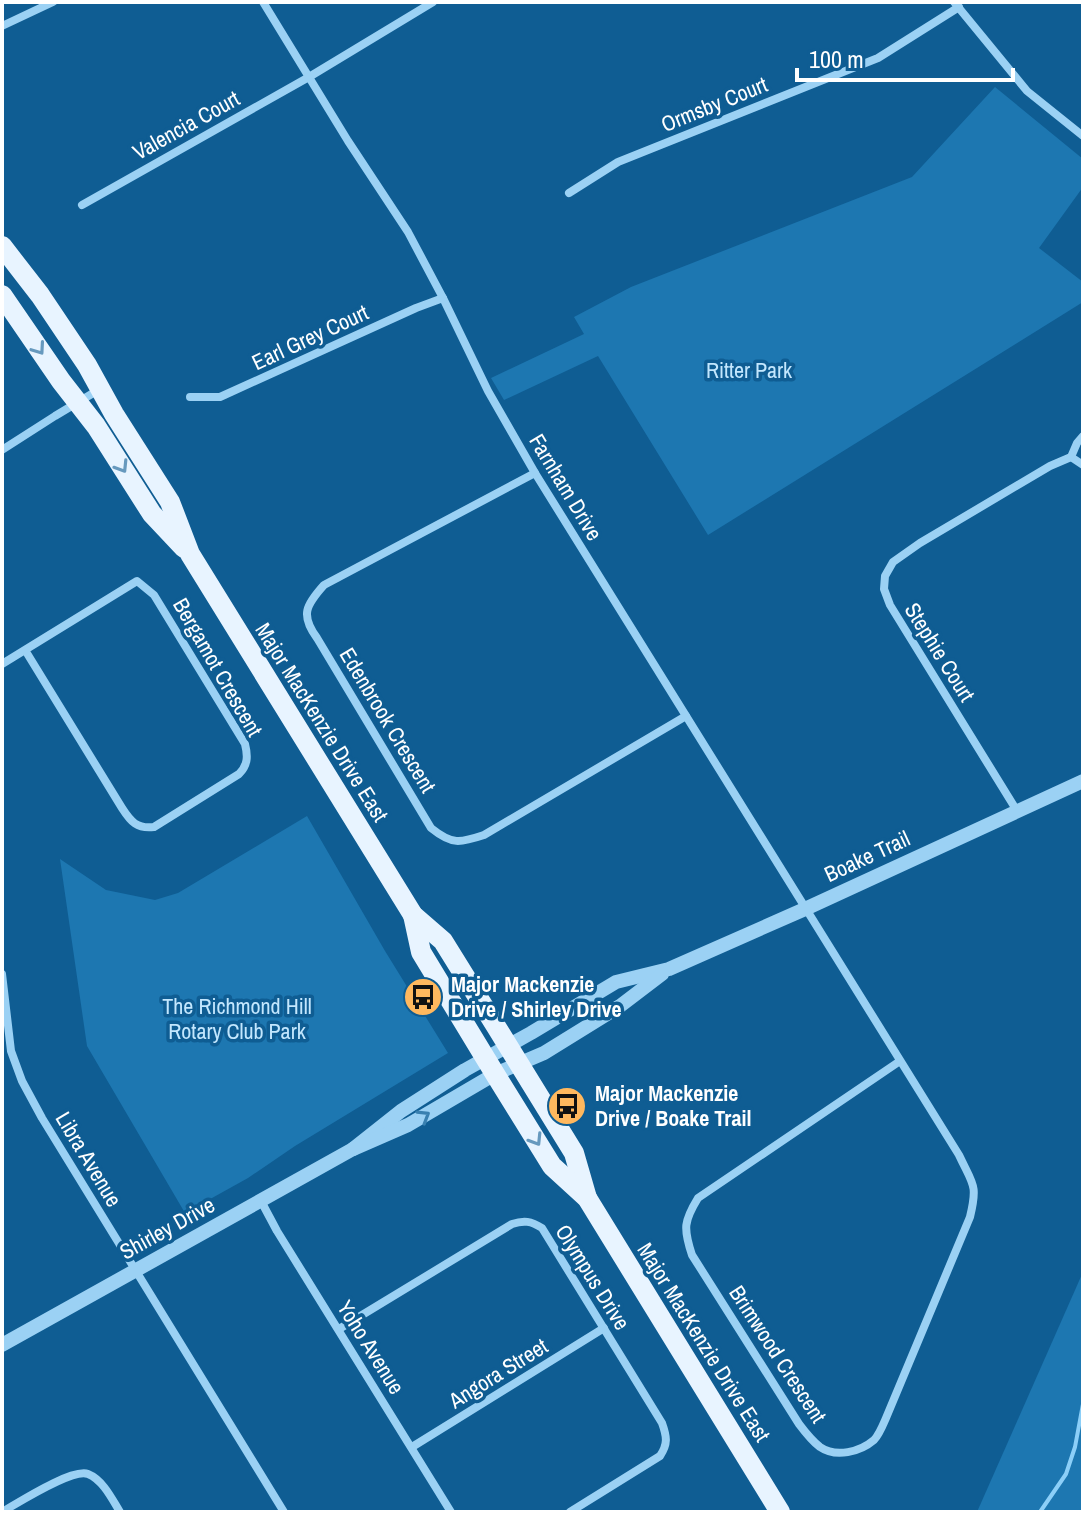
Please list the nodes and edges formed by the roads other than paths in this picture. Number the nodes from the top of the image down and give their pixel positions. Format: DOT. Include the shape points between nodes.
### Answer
graph roads {
  1 [pos="53,2"];
  2 [pos="263,2"];
  3 [pos="433,2"];
  4 [pos="957,4"];
  5 [pos="2,26"];
  6 [pos="309,77"];
  7 [pos="1083,136"];
  8 [pos="569,193"];
  9 [pos="82,205"];
  10 [pos="2,246"];
  11 [pos="2,295"];
  12 [pos="443,298"];
  13 [pos="101,389"];
  14 [pos="190,397"];
  15 [pos="77,402"];
  16 [pos="1083,436"];
  17 [pos="2,450"];
  18 [pos="1071,457"];
  19 [pos="1083,465"];
  20 [pos="535,473"];
  21 [pos="190,554"];
  22 [pos="25,650"];
  23 [pos="2,664"];
  24 [pos="686,716"];
  25 [pos="1083,781"];
  26 [pos="1017,811"];
  27 [pos="805,909"];
  28 [pos="669,969"];
  29 [pos="2,974"];
  30 [pos="7,1052"];
  31 [pos="502,1060"];
  32 [pos="900,1061"];
  33 [pos="261,1201"];
  34 [pos="136,1271"];
  35 [pos="604,1328"];
  36 [pos="339,1329"];
  37 [pos="2,1345"];
  38 [pos="412,1447"];
  39 [pos="2,1512"];
  40 [pos="120,1512"];
  41 [pos="284,1512"];
  42 [pos="451,1512"];
  43 [pos="570,1512"];
  44 [pos="780,1512"];
  1 -- 5 [label="street"];
  2 -- 6 [label="street, Farnham Drive"];
  3 -- 6 [label="street, Valencia Court"];
  4 -- 7 [label="street" via="1027,91"];
  4 -- 8 [label="street, Ormsby Court" via="878,58 618,162"];
  6 -- 9 [label="street, Valencia Court"];
  6 -- 12 [label="street, Farnham Drive" via="408,232"];
  10 -- 13 [label="main road, Major MacKenzie Drive East"];
  11 -- 15 [label="main road, Major MacKenzie Drive East, one-way"];
  12 -- 14 [label="street, Earl Grey Court" via="220,397"];
  12 -- 20 [label="street, Farnham Drive"];
  13 -- 15 [label="street"];
  13 -- 21 [label="main road, Major MacKenzie Drive East" via="170,502"];
  15 -- 17 [label="street"];
  15 -- 21 [label="main road, Major MacKenzie Drive East, one-way" via="152,514"];
  16 -- 18 [label="street"];
  18 -- 19 [label="street"];
  18 -- 26 [label="street, Stephie Court" via="920,543 893,562 885,576 890,605"];
  20 -- 24 [label="street, Farnham Drive"];
  20 -- 24 [label="street, Edenbrook Crescent" via="324,585 306,610 308,625 431,828 445,840 464,842 484,835"];
  21 -- 31 [label="main road, Major MacKenzie Drive East" via="413,915 421,952"];
  22 -- 22 [label="street, Bergamot Crescent" via="137,826 154,827 244,769 245,744 154,595 137,581"];
  22 -- 23 [label="street, Bergamot Crescent"];
  24 -- 27 [label="street, Farnham Drive"];
  25 -- 26 [label="street, Boake Trail"];
  26 -- 27 [label="street, Boake Trail"];
  27 -- 28 [label="street, Boake Trail"];
  27 -- 32 [label="street, Brimwood Crescent"];
  28 -- 31 [label="street, Boake Trail" via="616,982"];
  28 -- 31 [label="street, Boake Trail" via="544,1053"];
  29 -- 30 [label="street, Libra Avenue"];
  30 -- 34 [label="street, Libra Avenue"];
  31 -- 33 [label="street, Shirley Drive" via="408,1125"];
  31 -- 44 [label="main road, Major MacKenzie Drive East" via="552,1166 587,1198"];
  32 -- 32 [label="street, Brimwood Crescent" via="698,1198 685,1225 692,1255 799,1424 823,1449 844,1453 876,1438 970,1217 975,1194 959,1155"];
  33 -- 34 [label="street, Shirley Drive"];
  33 -- 36 [label="street, Yoho Avenue"];
  34 -- 37 [label="street, Shirley Drive"];
  34 -- 41 [label="street, Libra Avenue"];
  35 -- 36 [label="street, Olympus Drive" via="542,1228 523,1221"];
  35 -- 38 [label="street, Angora Street"];
  35 -- 43 [label="street, Olympus Drive" via="662,1423 667,1445 650,1463"];
  36 -- 38 [label="street, Yoho Avenue"];
  38 -- 42 [label="street, Yoho Avenue"];
  39 -- 40 [label="street" via="81,1472 98,1480"];
}
